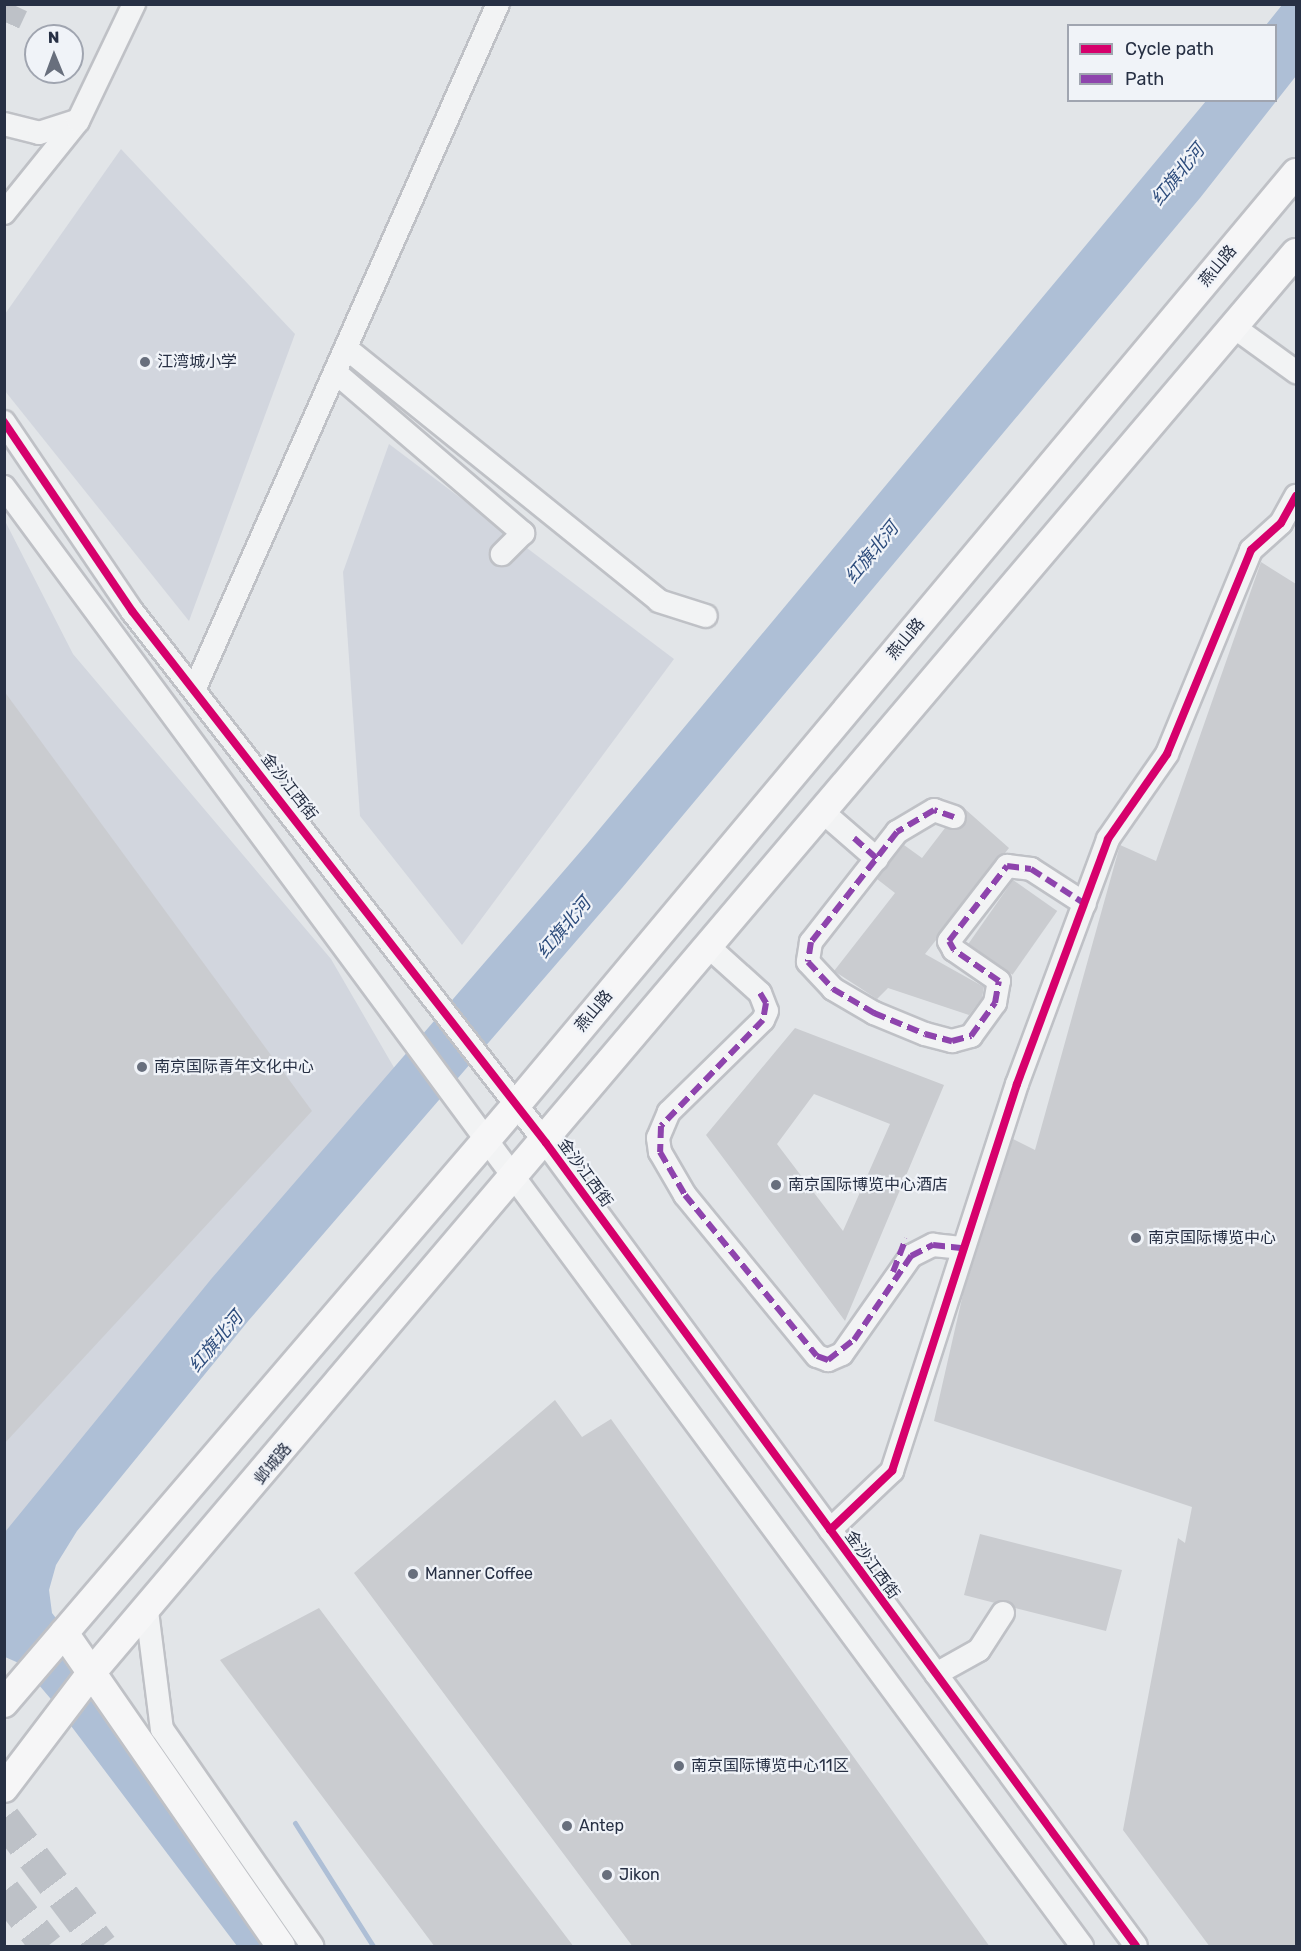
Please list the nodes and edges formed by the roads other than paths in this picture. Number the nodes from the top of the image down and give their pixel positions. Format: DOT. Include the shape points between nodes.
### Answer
graph roads {
  1 [pos="134,4"];
  2 [pos="498,4"];
  3 [pos="78,121"];
  4 [pos="4,123"];
  5 [pos="1296,173"];
  6 [pos="4,213"];
  7 [pos="1296,253"];
  8 [pos="1234,327"];
  9 [pos="345,348"];
  10 [pos="335,372"];
  11 [pos="1296,372"];
  12 [pos="4,422"];
  13 [pos="4,488"];
  14 [pos="1296,496"];
  15 [pos="502,554"];
  16 [pos="706,616"];
  17 [pos="195,688"];
  18 [pos="824,813"];
  19 [pos="954,817"];
  20 [pos="877,859"];
  21 [pos="1084,904"];
  22 [pos="710,948"];
  23 [pos="517,1104"];
  24 [pos="488,1138"];
  25 [pos="546,1143"];
  26 [pos="515,1180"];
  27 [pos="906,1238"];
  28 [pos="961,1248"];
  29 [pos="890,1280"];
  30 [pos="830,1530"];
  31 [pos="147,1611"];
  32 [pos="1003,1613"];
  33 [pos="64,1633"];
  34 [pos="92,1672"];
  35 [pos="936,1674"];
  36 [pos="4,1703"];
  37 [pos="4,1788"];
  38 [pos="281,1947"];
  39 [pos="312,1947"];
  40 [pos="1082,1947"];
  41 [pos="1136,1947"];
  1 -- 3 [label="street"];
  2 -- 9 [label="street"];
  3 -- 4 [label="street" via="39,133"];
  3 -- 6 [label="street"];
  5 -- 23 [label="main road, 燕山路"];
  7 -- 8 [label="main road"];
  8 -- 11 [label="street"];
  8 -- 18 [label="main road"];
  9 -- 10 [label="street"];
  9 -- 16 [label="street" via="659,601"];
  10 -- 15 [label="street" via="523,533"];
  10 -- 17 [label="street"];
  12 -- 17 [label="street, 金沙江西街" via="132,611"];
  13 -- 24 [label="street"];
  14 -- 21 [label="street" via="1281,523 1251,550 1235,579 1167,754 1108,839"];
  17 -- 23 [label="street, 金沙江西街"];
  18 -- 20 [label="street"];
  18 -- 22 [label="main road"];
  19 -- 20 [label="street" via="934,810 922,814 897,832"];
  20 -- 21 [label="street" via="811,942 808,962 833,989 874,1014 952,1041 971,1036 985,1025 999,981 949,941 1007,866 1031,869"];
  21 -- 28 [label="street"];
  22 -- 25 [label="main road"];
  22 -- 29 [label="street" via="760,993 767,1011 764,1020 665,1119 658,1138 668,1170 817,1356 828,1360 842,1354"];
  23 -- 24 [label="main road"];
  23 -- 25 [label="street, 金沙江西街"];
  24 -- 26 [label="street"];
  24 -- 33 [label="main road"];
  25 -- 26 [label="main road, 邺城路"];
  25 -- 30 [label="street, 金沙江西街"];
  26 -- 31 [label="main road, 邺城路"];
  26 -- 40 [label="street"];
  27 -- 29 [label="street"];
  28 -- 29 [label="street" via="933,1245 911,1256"];
  28 -- 30 [label="street" via="892,1471"];
  30 -- 35 [label="street, 金沙江西街"];
  31 -- 34 [label="main road, 邺城路"];
  31 -- 39 [label="street" via="162,1729"];
  32 -- 35 [label="street" via="979,1650"];
  33 -- 34 [label="main road"];
  33 -- 36 [label="main road"];
  34 -- 37 [label="main road, 邺城路"];
  34 -- 38 [label="main road"];
  35 -- 41 [label="street, 金沙江西街"];
}
